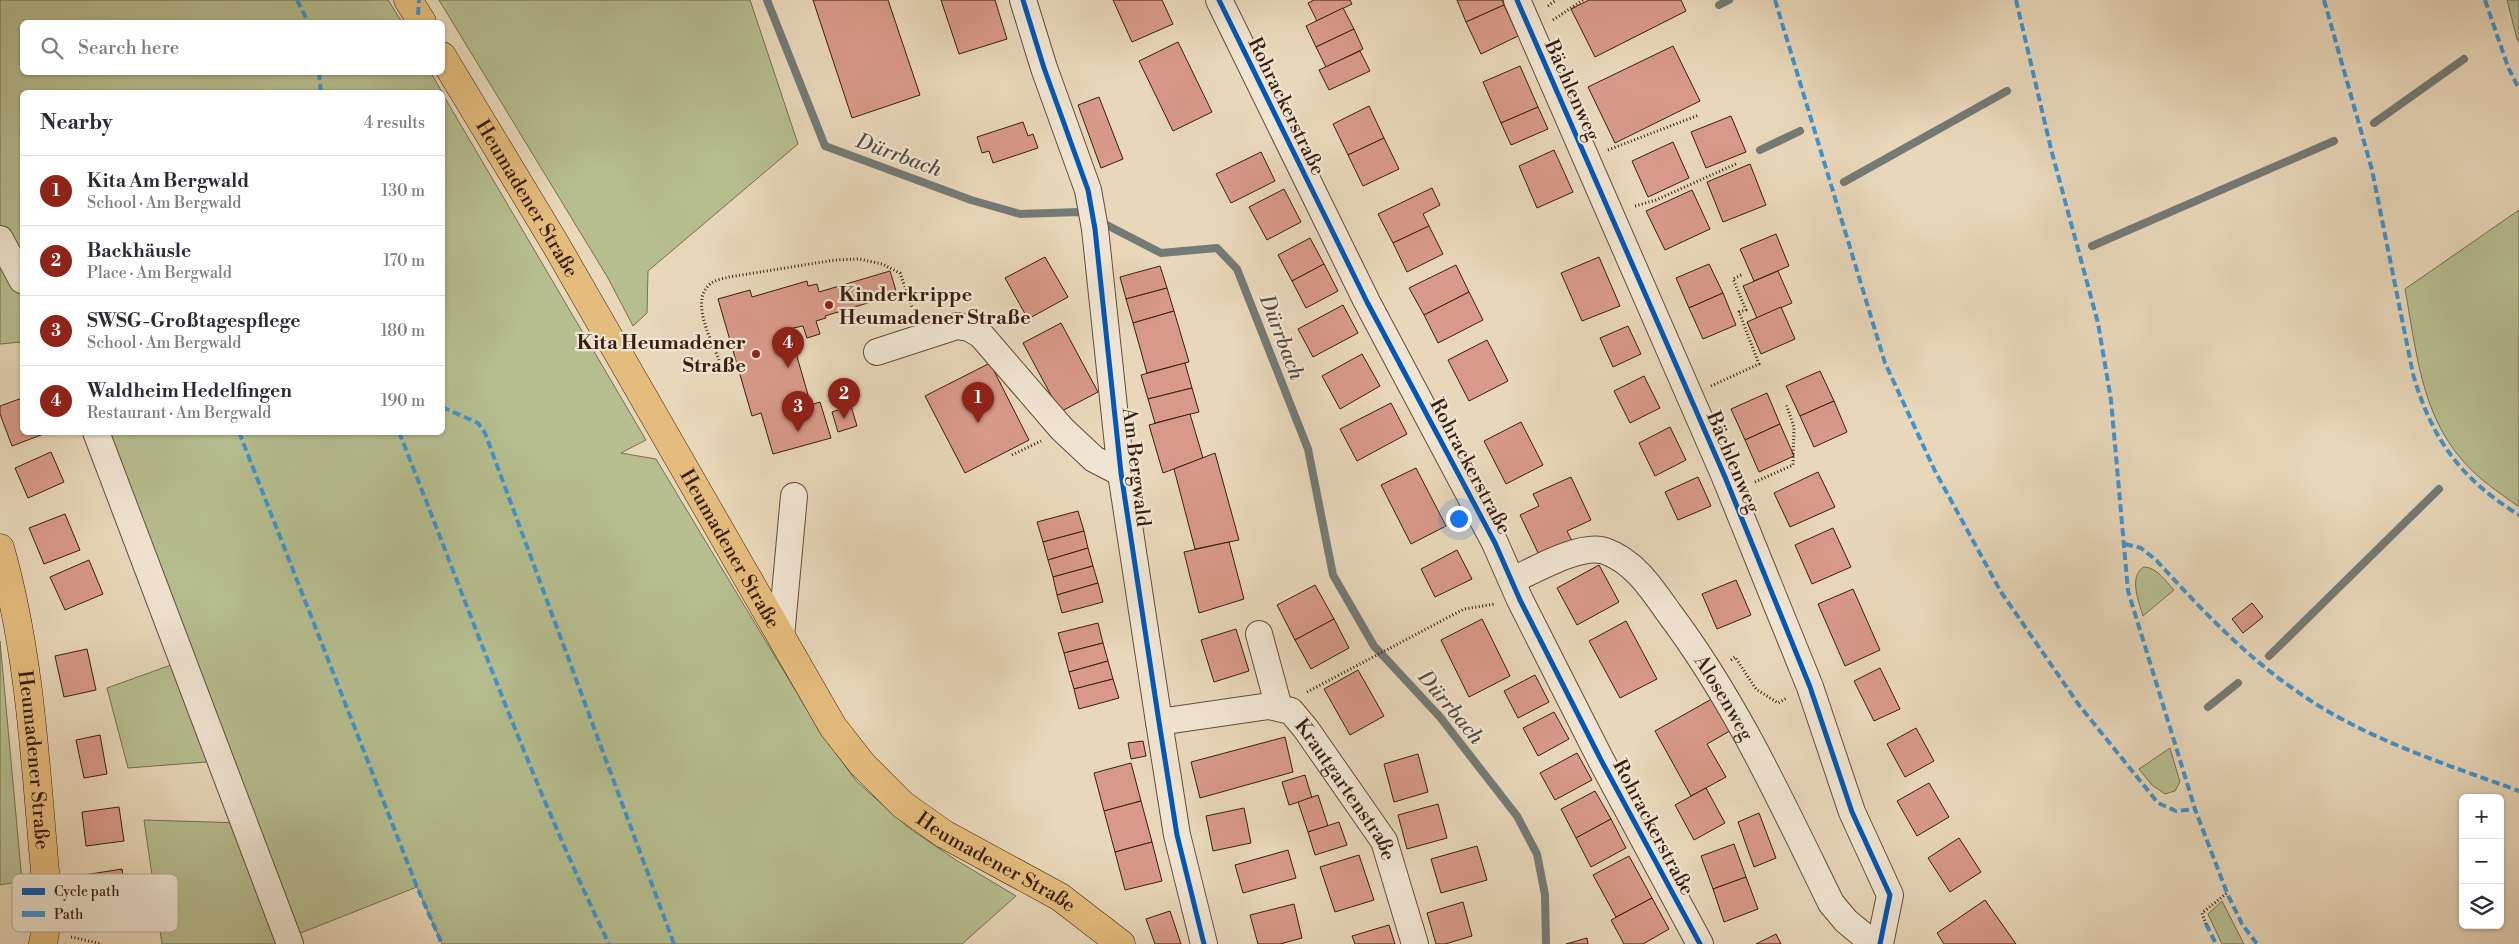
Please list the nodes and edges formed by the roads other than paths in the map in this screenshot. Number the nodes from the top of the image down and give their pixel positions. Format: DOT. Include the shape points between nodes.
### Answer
graph roads {
  1 [pos="408,0"];
  2 [pos="1023,0"];
  3 [pos="1219,0"];
  4 [pos="1517,0"];
  5 [pos="421,20"];
  6 [pos="445,61"];
  7 [pos="0,239"];
  8 [pos="20,276"];
  9 [pos="877,352"];
  10 [pos="97,435"];
  11 [pos="1121,473"];
  12 [pos="794,496"];
  13 [pos="0,548"];
  14 [pos="1517,590"];
  15 [pos="1259,634"];
  16 [pos="780,636"];
  17 [pos="1285,710"];
  18 [pos="1159,722"];
  19 [pos="45,874"];
  20 [pos="290,944"];
  21 [pos="1121,944"];
  22 [pos="1204,944"];
  23 [pos="1415,944"];
  24 [pos="1700,944"];
  25 [pos="1874,944"];
  26 [pos="1880,944"];
  1 -- 5 [label="main road"];
  2 -- 11 [label="street, Am Bergwald" via="1088,190"];
  3 -- 14 [label="street, Rohrackerstraße" via="1367,302 1473,500"];
  4 -- 26 [label="street, Bächlenweg" via="1732,493 1810,687 1852,812 1890,895"];
  6 -- 16 [label="main road, Heumadener Straße" via="556,245"];
  7 -- 8 [label="street"];
  9 -- 11 [label="street, Am Bergwald" via="957,326 969,328 981,335 1062,429 1094,459"];
  10 -- 20 [label="street"];
  11 -- 18 [label="street, Am Bergwald"];
  12 -- 16 [label="street"];
  13 -- 19 [label="main road, Heumadener Straße" via="20,638"];
  14 -- 24 [label="street, Rohrackerstraße" via="1605,769"];
  14 -- 25 [label="street, Alosenweg" via="1582,550 1604,550 1628,564 1646,582 1712,672 1753,745 1831,903 1846,921"];
  15 -- 17 [label="street"];
  16 -- 21 [label="main road, Heumadener Straße" via="833,728 862,764 903,805 944,834 1060,897"];
  17 -- 18 [label="street, Krautgartenstraße" via="1269,706"];
  17 -- 23 [label="street, Krautgartenstraße" via="1306,729 1384,841"];
  18 -- 22 [label="street, Am Bergwald" via="1177,835"];
}
